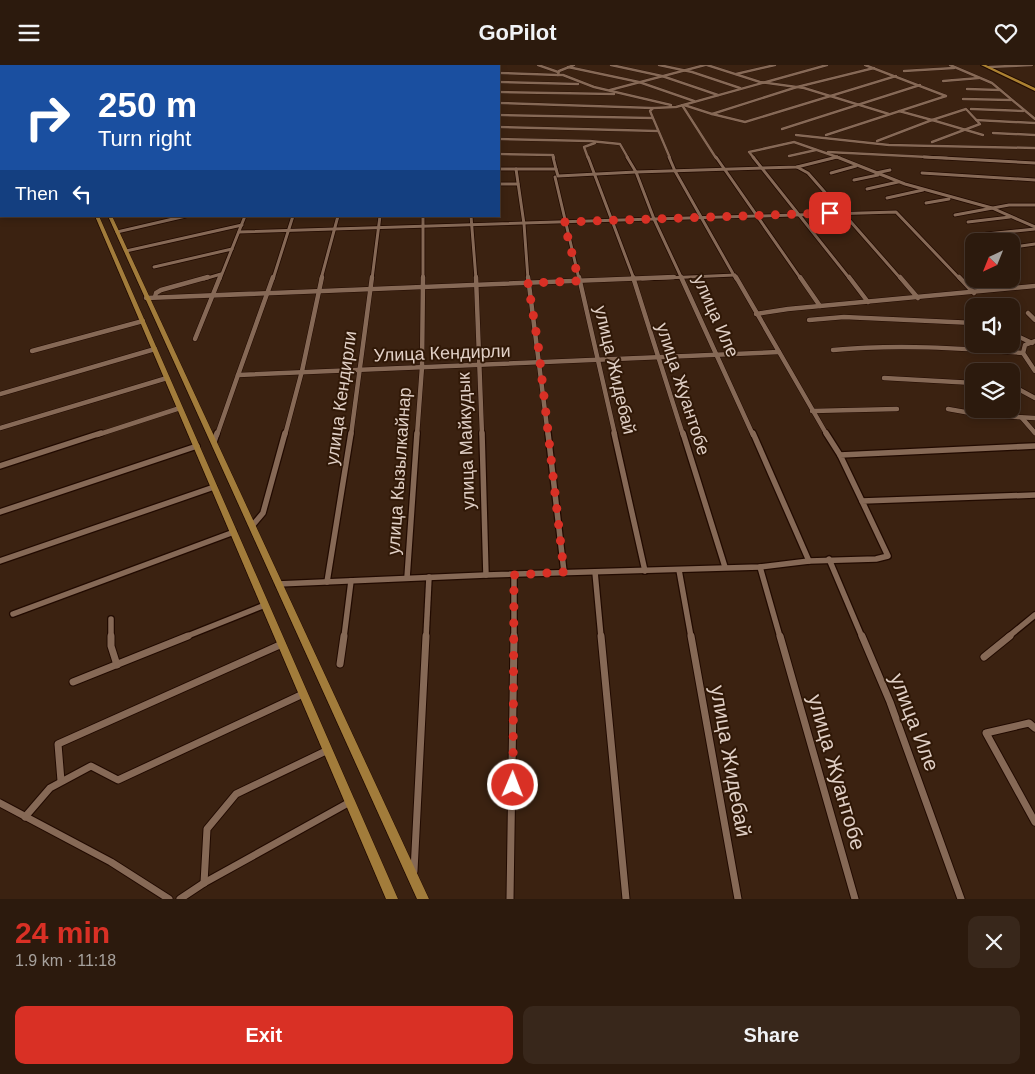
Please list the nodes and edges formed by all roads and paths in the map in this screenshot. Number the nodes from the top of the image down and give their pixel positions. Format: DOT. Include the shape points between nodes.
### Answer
graph roads {
  1 [pos="538,65"];
  2 [pos="574,65"];
  3 [pos="611,65"];
  4 [pos="659,65"];
  5 [pos="706,65"];
  6 [pos="719,65"];
  7 [pos="775,65"];
  8 [pos="827,65"];
  9 [pos="865,65"];
  10 [pos="950,65"];
  11 [pos="1032,65"];
  12 [pos="986,66"];
  13 [pos="1025,66"];
  14 [pos="568,67"];
  15 [pos="712,67"];
  16 [pos="874,68"];
  17 [pos="957,68"];
  18 [pos="684,70"];
  19 [pos="1035,70"];
  20 [pos="904,71"];
  21 [pos="500,73"];
  22 [pos="558,74"];
  23 [pos="736,74"];
  24 [pos="662,76"];
  25 [pos="896,76"];
  26 [pos="982,78"];
  27 [pos="943,81"];
  28 [pos="500,82"];
  29 [pos="763,82"];
  30 [pos="639,83"];
  31 [pos="586,84"];
  32 [pos="920,85"];
  33 [pos="800,87"];
  34 [pos="740,88"];
  35 [pos="968,89"];
  36 [pos="1001,90"];
  37 [pos="1035,90"];
  38 [pos="607,91"];
  39 [pos="500,92"];
  40 [pos="624,94"];
  41 [pos="718,95"];
  42 [pos="830,95"];
  43 [pos="963,99"];
  44 [pos="1011,100"];
  45 [pos="695,102"];
  46 [pos="500,103"];
  47 [pos="860,104"];
  48 [pos="683,105"];
  49 [pos="676,107"];
  50 [pos="653,108"];
  51 [pos="971,109"];
  52 [pos="898,111"];
  53 [pos="1024,111"];
  54 [pos="712,114"];
  55 [pos="889,114"];
  56 [pos="500,115"];
  57 [pos="653,118"];
  58 [pos="932,120"];
  59 [pos="976,120"];
  60 [pos="1035,121"];
  61 [pos="500,127"];
  62 [pos="782,129"];
  63 [pos="967,130"];
  64 [pos="658,131"];
  65 [pos="993,133"];
  66 [pos="796,135"];
  67 [pos="826,135"];
  68 [pos="983,135"];
  69 [pos="1035,135"];
  70 [pos="500,139"];
  71 [pos="877,141"];
  72 [pos="595,143"];
  73 [pos="932,143"];
  74 [pos="1035,148"];
  75 [pos="817,149"];
  76 [pos="823,152"];
  77 [pos="500,154"];
  78 [pos="789,156"];
  79 [pos="836,157"];
  80 [pos="1035,163"];
  81 [pos="856,165"];
  82 [pos="797,167"];
  83 [pos="500,169"];
  84 [pos="516,169"];
  85 [pos="556,169"];
  86 [pos="763,169"];
  87 [pos="724,170"];
  88 [pos="890,170"];
  89 [pos="675,171"];
  90 [pos="636,172"];
  91 [pos="831,173"];
  92 [pos="922,173"];
  93 [pos="877,174"];
  94 [pos="593,175"];
  95 [pos="555,177"];
  96 [pos="1035,180"];
  97 [pos="854,181"];
  98 [pos="898,182"];
  99 [pos="500,185"];
  100 [pos="518,185"];
  101 [pos="867,189"];
  102 [pos="923,190"];
  103 [pos="952,198"];
  104 [pos="887,199"];
  105 [pos="926,203"];
  106 [pos="1035,205"];
  107 [pos="992,208"];
  108 [pos="845,213"];
  109 [pos="800,214"];
  110 [pos="757,215"];
  111 [pos="955,215"];
  112 [pos="98,217"];
  113 [pos="110,217"];
  114 [pos="182,217"];
  115 [pos="245,217"];
  116 [pos="292,217"];
  117 [pos="338,217"];
  118 [pos="380,217"];
  119 [pos="424,217"];
  120 [pos="471,217"];
  121 [pos="702,217"];
  122 [pos="1010,217"];
  123 [pos="654,219"];
  124 [pos="610,220"];
  125 [pos="564,222"];
  126 [pos="968,222"];
  127 [pos="524,224"];
  128 [pos="242,225"];
  129 [pos="471,225"];
  130 [pos="422,226"];
  131 [pos="377,227"];
  132 [pos="335,228"];
  133 [pos="1035,228"];
  134 [pos="287,230"];
  135 [pos="117,232"];
  136 [pos="239,232"];
  137 [pos="994,233"];
  138 [pos="1035,244"];
  139 [pos="1021,246"];
  140 [pos="232,249"];
  141 [pos="126,251"];
  142 [pos="154,267"];
  143 [pos="221,274"];
  144 [pos="735,275"];
  145 [pos="682,277"];
  146 [pos="634,279"];
  147 [pos="579,281"];
  148 [pos="528,283"];
  149 [pos="477,285"];
  150 [pos="1035,286"];
  151 [pos="422,288"];
  152 [pos="370,290"];
  153 [pos="318,291"];
  154 [pos="974,293"];
  155 [pos="268,294"];
  156 [pos="212,295"];
  157 [pos="150,297"];
  158 [pos="918,298"];
  159 [pos="868,302"];
  160 [pos="820,306"];
  161 [pos="1028,313"];
  162 [pos="756,314"];
  163 [pos="810,319"];
  164 [pos="1035,320"];
  165 [pos="143,321"];
  166 [pos="965,323"];
  167 [pos="163,335"];
  168 [pos="1020,337"];
  169 [pos="150,339"];
  170 [pos="195,339"];
  171 [pos="1033,342"];
  172 [pos="155,349"];
  173 [pos="833,350"];
  174 [pos="32,351"];
  175 [pos="779,352"];
  176 [pos="1023,353"];
  177 [pos="716,354"];
  178 [pos="657,357"];
  179 [pos="598,360"];
  180 [pos="539,363"];
  181 [pos="478,366"];
  182 [pos="422,367"];
  183 [pos="361,369"];
  184 [pos="302,371"];
  185 [pos="1035,371"];
  186 [pos="238,375"];
  187 [pos="167,378"];
  188 [pos="884,378"];
  189 [pos="965,382"];
  190 [pos="1020,387"];
  191 [pos="0,394"];
  192 [pos="1035,398"];
  193 [pos="180,408"];
  194 [pos="897,409"];
  195 [pos="948,409"];
  196 [pos="812,411"];
  197 [pos="1022,418"];
  198 [pos="1035,418"];
  199 [pos="0,428"];
  200 [pos="1035,433"];
  201 [pos="214,442"];
  202 [pos="197,446"];
  203 [pos="1035,446"];
  204 [pos="840,455"];
  205 [pos="0,466"];
  206 [pos="214,487"];
  207 [pos="1035,495"];
  208 [pos="862,501"];
  209 [pos="0,512"];
  210 [pos="252,525"];
  211 [pos="234,532"];
  212 [pos="829,559"];
  213 [pos="0,561"];
  214 [pos="809,561"];
  215 [pos="725,567"];
  216 [pos="760,567"];
  217 [pos="679,570"];
  218 [pos="645,571"];
  219 [pos="564,572"];
  220 [pos="596,572"];
  221 [pos="486,575"];
  222 [pos="514,575"];
  223 [pos="429,577"];
  224 [pos="407,578"];
  225 [pos="351,581"];
  226 [pos="327,582"];
  227 [pos="278,584"];
  228 [pos="265,605"];
  229 [pos="13,614"];
  230 [pos="1035,615"];
  231 [pos="111,619"];
  232 [pos="282,644"];
  233 [pos="984,657"];
  234 [pos="340,664"];
  235 [pos="117,665"];
  236 [pos="73,683"];
  237 [pos="304,694"];
  238 [pos="1035,728"];
  239 [pos="328,750"];
  240 [pos="60,781"];
  241 [pos="350,802"];
  242 [pos="0,803"];
  243 [pos="25,817"];
  244 [pos="1035,822"];
  245 [pos="413,877"];
  246 [pos="204,883"];
  247 [pos="169,899"];
  248 [pos="180,899"];
  249 [pos="392,899"];
  250 [pos="423,899"];
  251 [pos="510,899"];
  252 [pos="626,899"];
  253 [pos="738,899"];
  254 [pos="855,899"];
  255 [pos="962,899"];
  1 -- 22 [label="street"];
  2 -- 14 [label="street"];
  3 -- 24 [label="street"];
  4 -- 18 [label="street"];
  5 -- 15 [label="street"];
  5 -- 18 [label="street"];
  6 -- 15 [label="street"];
  7 -- 23 [label="street"];
  8 -- 29 [label="street"];
  9 -- 16 [label="street"];
  10 -- 17 [label="street"];
  11 -- 13 [label="street"];
  12 -- 13 [label="street"];
  12 -- 37 [label="highway"];
  13 -- 19 [label="street"];
  14 -- 22 [label="street"];
  14 -- 30 [label="street"];
  15 -- 23 [label="street"];
  16 -- 25 [label="street"];
  16 -- 33 [label="street"];
  17 -- 20 [label="street"];
  17 -- 26 [label="street"];
  18 -- 24 [label="street"];
  18 -- 34 [label="street"];
  21 -- 22 [label="street"];
  22 -- 31 [label="street"];
  23 -- 29 [label="street"];
  24 -- 30 [label="street"];
  24 -- 41 [label="street"];
  25 -- 32 [label="street"];
  25 -- 42 [label="street"];
  26 -- 27 [label="street"];
  26 -- 36 [label="street"];
  28 -- 31 [label="street"];
  29 -- 33 [label="street"];
  29 -- 34 [label="street"];
  30 -- 38 [label="street"];
  30 -- 45 [label="street"];
  31 -- 38 [label="street"];
  32 -- 47 [label="street"];
  32 -- 52 [label="street" via="946,96"];
  33 -- 42 [label="street"];
  33 -- 54 [label="street"];
  34 -- 41 [label="street"];
  35 -- 36 [label="street"];
  36 -- 44 [label="street"];
  38 -- 40 [label="street"];
  39 -- 40 [label="street"];
  40 -- 49 [label="street"];
  41 -- 45 [label="street"];
  42 -- 47 [label="street"];
  42 -- 54 [label="street" via="745,122"];
  43 -- 44 [label="street"];
  44 -- 53 [label="street"];
  45 -- 48 [label="street"];
  46 -- 50 [label="street"];
  47 -- 55 [label="street"];
  47 -- 62 [label="street"];
  48 -- 49 [label="street"];
  48 -- 54 [label="street"];
  48 -- 87 [label="street"];
  49 -- 50 [label="street"];
  50 -- 57 [label="street" via="650,111"];
  51 -- 53 [label="street"];
  52 -- 55 [label="street"];
  52 -- 58 [label="street"];
  53 -- 60 [label="street"];
  55 -- 67 [label="street"];
  56 -- 57 [label="street"];
  57 -- 64 [label="street"];
  58 -- 59 [label="street" via="966,109"];
  58 -- 63 [label="street"];
  58 -- 71 [label="street"];
  59 -- 60 [label="street"];
  59 -- 63 [label="street" via="980,124"];
  61 -- 64 [label="street"];
  63 -- 68 [label="street"];
  63 -- 73 [label="street"];
  64 -- 89 [label="street"];
  65 -- 69 [label="street"];
  66 -- 74 [label="street" via="889,145"];
  70 -- 72 [label="street"];
  72 -- 90 [label="street, улица Иле" via="620,144"];
  72 -- 94 [label="street, улица Жуантобе" via="584,147"];
  75 -- 76 [label="street"];
  75 -- 78 [label="street"];
  75 -- 86 [label="street" via="794,142 749,152"];
  76 -- 79 [label="street"];
  76 -- 80 [label="street"];
  77 -- 85 [label="street" via="553,155"];
  79 -- 81 [label="street"];
  79 -- 82 [label="street"];
  81 -- 91 [label="street"];
  81 -- 93 [label="street"];
  82 -- 86 [label="street"];
  82 -- 108 [label="street" via="808,173"];
  83 -- 84 [label="street"];
  84 -- 85 [label="street"];
  84 -- 100 [label="street"];
  85 -- 94 [label="street" via="558,175"];
  86 -- 87 [label="street"];
  86 -- 109 [label="street"];
  87 -- 89 [label="street"];
  87 -- 110 [label="street"];
  88 -- 93 [label="street"];
  89 -- 90 [label="street"];
  89 -- 121 [label="street"];
  90 -- 94 [label="street"];
  90 -- 123 [label="street, улица Иле"];
  92 -- 96 [label="street"];
  93 -- 97 [label="street"];
  93 -- 98 [label="street"];
  94 -- 124 [label="street, улица Жуантобе"];
  95 -- 125 [label="street, улица Жидебай"];
  98 -- 101 [label="street"];
  98 -- 102 [label="street"];
  99 -- 100 [label="street"];
  100 -- 127 [label="street"];
  102 -- 103 [label="street"];
  102 -- 104 [label="street"];
  103 -- 105 [label="street"];
  103 -- 107 [label="street"];
  106 -- 107 [label="street"];
  107 -- 111 [label="street"];
  107 -- 122 [label="street"];
  108 -- 109 [label="street"];
  108 -- 154 [label="street" via="898,213"];
  108 -- 158 [label="street"];
  109 -- 110 [label="street"];
  109 -- 159 [label="street"];
  110 -- 121 [label="street"];
  110 -- 160 [label="street"];
  112 -- 165 [label="main road"];
  113 -- 135 [label="main road"];
  114 -- 135 [label="street"];
  115 -- 128 [label="street"];
  116 -- 134 [label="street"];
  117 -- 132 [label="street"];
  118 -- 131 [label="street, улица Кендирли"];
  119 -- 130 [label="street, улица Кызылкайнар"];
  120 -- 129 [label="street, улица Майкудык"];
  121 -- 123 [label="street"];
  121 -- 144 [label="street"];
  122 -- 126 [label="street"];
  122 -- 133 [label="street"];
  123 -- 124 [label="street"];
  123 -- 145 [label="street, улица Иле"];
  124 -- 125 [label="street"];
  124 -- 146 [label="street, улица Жуантобе"];
  125 -- 127 [label="street"];
  125 -- 147 [label="street, улица Жидебай"];
  127 -- 129 [label="street"];
  127 -- 148 [label="street"];
  128 -- 136 [label="street"];
  128 -- 141 [label="street"];
  129 -- 130 [label="street"];
  129 -- 149 [label="street, улица Майкудык"];
  130 -- 131 [label="street"];
  130 -- 151 [label="street, улица Кызылкайнар"];
  131 -- 132 [label="street"];
  131 -- 152 [label="street, улица Кендирли"];
  132 -- 134 [label="street"];
  132 -- 153 [label="street"];
  133 -- 137 [label="street"];
  134 -- 136 [label="street"];
  134 -- 155 [label="street"];
  135 -- 141 [label="main road"];
  136 -- 140 [label="street"];
  138 -- 139 [label="street"];
  140 -- 142 [label="street"];
  140 -- 143 [label="street"];
  141 -- 157 [label="main road"];
  143 -- 156 [label="street"];
  143 -- 157 [label="street" via="161,290"];
  144 -- 145 [label="street"];
  144 -- 162 [label="street"];
  145 -- 146 [label="street"];
  145 -- 177 [label="street, улица Иле"];
  146 -- 147 [label="street"];
  146 -- 178 [label="street, улица Жуантобе"];
  147 -- 148 [label="street"];
  147 -- 179 [label="street, улица Жидебай"];
  148 -- 149 [label="street"];
  148 -- 180 [label="street"];
  149 -- 151 [label="street"];
  149 -- 181 [label="street, улица Майкудык"];
  150 -- 154 [label="street"];
  151 -- 152 [label="street"];
  151 -- 182 [label="street, улица Кызылкайнар"];
  152 -- 153 [label="street"];
  152 -- 183 [label="street, улица Кендирли"];
  153 -- 155 [label="street"];
  153 -- 184 [label="street"];
  154 -- 158 [label="street"];
  155 -- 156 [label="street"];
  155 -- 186 [label="street"];
  156 -- 157 [label="street"];
  156 -- 170 [label="street"];
  157 -- 167 [label="main road"];
  158 -- 159 [label="street"];
  159 -- 160 [label="street"];
  160 -- 162 [label="street"];
  161 -- 164 [label="street"];
  162 -- 175 [label="street"];
  163 -- 166 [label="street" via="844,317"];
  165 -- 169 [label="main road"];
  165 -- 174 [label="street"];
  167 -- 169 [label="main road"];
  167 -- 201 [label="main road"];
  168 -- 171 [label="street"];
  169 -- 172 [label="main road"];
  171 -- 176 [label="street" via="1025,345"];
  172 -- 187 [label="main road"];
  172 -- 191 [label="street"];
  173 -- 176 [label="street" via="970,347"];
  175 -- 177 [label="street, Улица Кендирли"];
  175 -- 196 [label="street"];
  176 -- 185 [label="street"];
  177 -- 178 [label="street, Улица Кендирли"];
  177 -- 214 [label="street, улица Иле"];
  178 -- 179 [label="street, Улица Кендирли"];
  178 -- 215 [label="street, улица Жуантобе"];
  179 -- 180 [label="street, Улица Кендирли"];
  179 -- 218 [label="street, улица Жидебай"];
  180 -- 181 [label="street, Улица Кендирли"];
  180 -- 219 [label="street"];
  181 -- 182 [label="street, Улица Кендирли"];
  181 -- 221 [label="street, улица Майкудык"];
  182 -- 183 [label="street, Улица Кендирли"];
  182 -- 224 [label="street, улица Кызылкайнар"];
  183 -- 184 [label="street, Улица Кендирли"];
  183 -- 226 [label="street, улица Кендирли"];
  184 -- 186 [label="street, Улица Кендирли"];
  184 -- 210 [label="street" via="262,513"];
  186 -- 201 [label="street"];
  187 -- 193 [label="main road"];
  187 -- 199 [label="street"];
  188 -- 189 [label="street"];
  190 -- 192 [label="street" via="1029,397"];
  193 -- 202 [label="main road"];
  193 -- 205 [label="street"];
  194 -- 196 [label="street"];
  195 -- 197 [label="street"];
  196 -- 204 [label="street"];
  197 -- 198 [label="street"];
  197 -- 200 [label="street"];
  201 -- 210 [label="main road"];
  202 -- 206 [label="main road"];
  202 -- 209 [label="street"];
  203 -- 204 [label="street"];
  204 -- 208 [label="street"];
  206 -- 211 [label="main road"];
  206 -- 213 [label="street"];
  207 -- 208 [label="street"];
  208 -- 212 [label="street" via="888,556"];
  210 -- 227 [label="main road"];
  211 -- 228 [label="main road"];
  211 -- 229 [label="street"];
  212 -- 214 [label="street"];
  212 -- 255 [label="street, улица Иле" via="890,702"];
  214 -- 216 [label="street"];
  215 -- 216 [label="street"];
  215 -- 217 [label="street"];
  216 -- 254 [label="street, улица Жуантобе"];
  217 -- 218 [label="street"];
  217 -- 253 [label="street, улица Жидебай"];
  218 -- 220 [label="street"];
  219 -- 220 [label="street"];
  219 -- 222 [label="street"];
  220 -- 252 [label="street"];
  221 -- 222 [label="street"];
  221 -- 223 [label="street"];
  222 -- 251 [label="street"];
  223 -- 224 [label="street"];
  223 -- 245 [label="street"];
  224 -- 225 [label="street"];
  225 -- 226 [label="street"];
  225 -- 234 [label="street"];
  226 -- 227 [label="street"];
  227 -- 245 [label="main road"];
  228 -- 232 [label="main road"];
  228 -- 235 [label="street"];
  230 -- 233 [label="street"];
  231 -- 235 [label="street" via="111,646"];
  232 -- 237 [label="main road"];
  232 -- 240 [label="street" via="58,744"];
  235 -- 236 [label="street"];
  237 -- 239 [label="main road"];
  237 -- 240 [label="street" via="118,780 91,766"];
  238 -- 244 [label="street" via="1029,723 986,733"];
  239 -- 241 [label="main road"];
  239 -- 246 [label="street" via="236,794 207,829"];
  240 -- 243 [label="street"];
  241 -- 246 [label="street"];
  241 -- 249 [label="main road"];
  242 -- 243 [label="street"];
  243 -- 247 [label="street" via="111,862"];
  245 -- 250 [label="main road"];
  246 -- 248 [label="street"];
}
